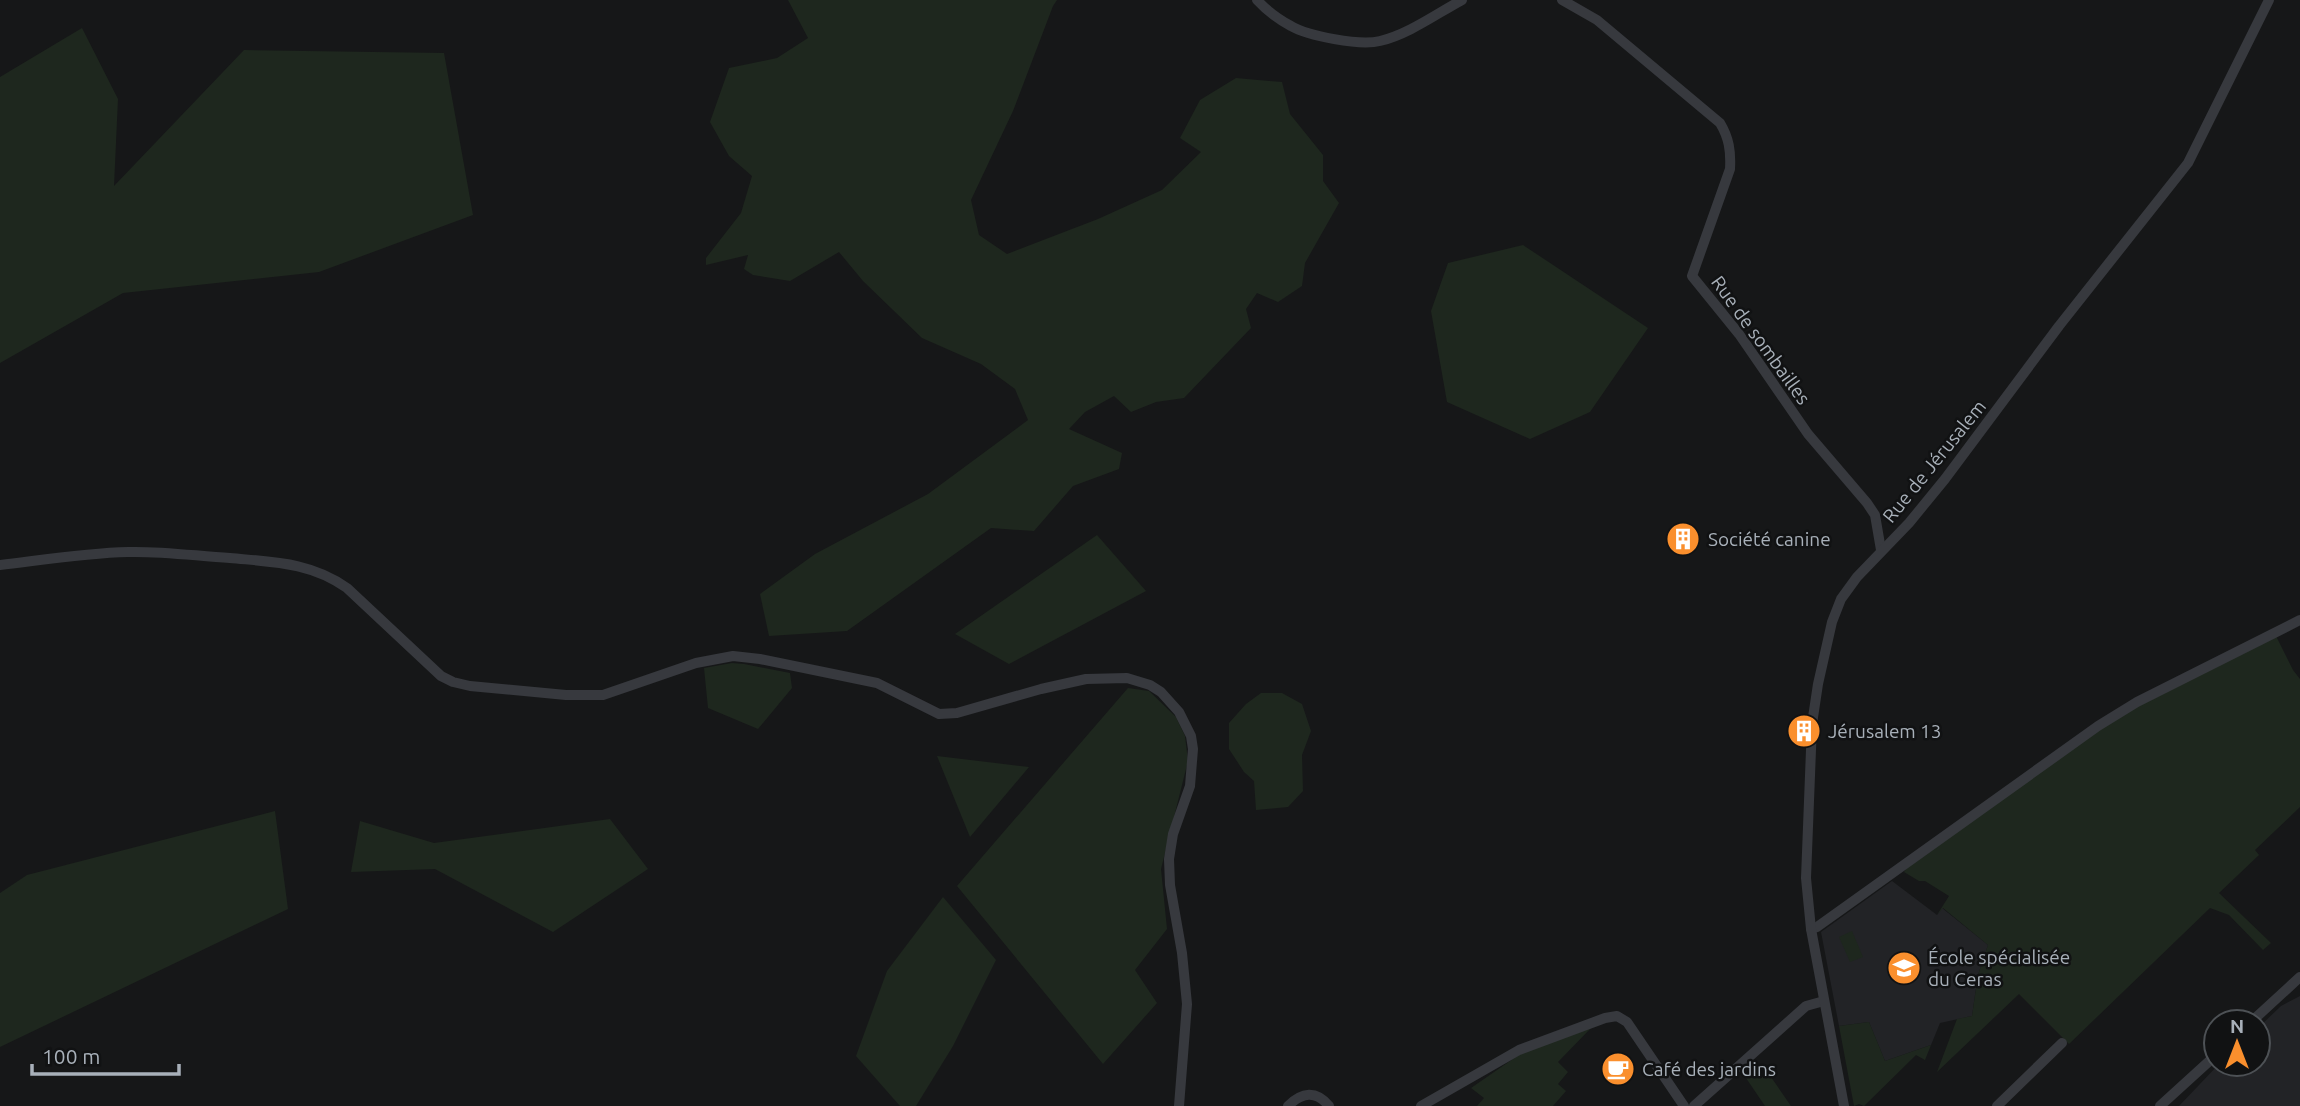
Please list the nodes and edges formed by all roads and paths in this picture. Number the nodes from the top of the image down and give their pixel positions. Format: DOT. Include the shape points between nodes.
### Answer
graph roads {
  1 [pos="1257,0"];
  2 [pos="1462,0"];
  3 [pos="1562,0"];
  4 [pos="2269,0"];
  5 [pos="1881,550"];
  6 [pos="0,565"];
  7 [pos="2300,620"];
  8 [pos="1811,929"];
  9 [pos="2298,981"];
  10 [pos="1824,1001"];
  11 [pos="2267,1008"];
  12 [pos="2062,1043"];
  13 [pos="2202,1068"];
  14 [pos="1179,1106"];
  15 [pos="1288,1106"];
  16 [pos="1329,1106"];
  17 [pos="1421,1106"];
  18 [pos="1684,1106"];
  19 [pos="1694,1106"];
  20 [pos="1844,1106"];
  21 [pos="1997,1106"];
  22 [pos="2160,1106"];
  1 -- 2 [label="street" via="1293,28 1349,43 1395,36"];
  3 -- 5 [label="street, Rue de sombailles" via="1597,20 1720,122 1728,136 1730,169 1692,276 1739,334 1808,434 1867,503 1875,515"];
  4 -- 5 [label="street, Rue de Jérusalem" via="2188,163 1951,472"];
  5 -- 8 [label="street, Rue de Jérusalem" via="1841,599 1818,684 1806,857"];
  6 -- 14 [label="street" via="149,552 302,566 347,588 441,676 482,687 603,695 689,665 733,656 877,683 939,714 1086,679 1127,677 1150,685 1179,712 1193,749 1190,786 1169,859 1187,1004"];
  7 -- 8 [label="street" via="2098,726"];
  8 -- 10 [label="street, Rue de Jérusalem"];
  9 -- 11 [label="street"];
  10 -- 19 [label="street" via="1806,1006"];
  10 -- 20 [label="street, Rue de Jérusalem"];
  12 -- 21 [label="street"];
  13 -- 22 [label="street"];
  15 -- 16 [label="street" via="1311,1093"];
  17 -- 18 [label="street" via="1530,1045 1617,1016 1627,1022"];
}
